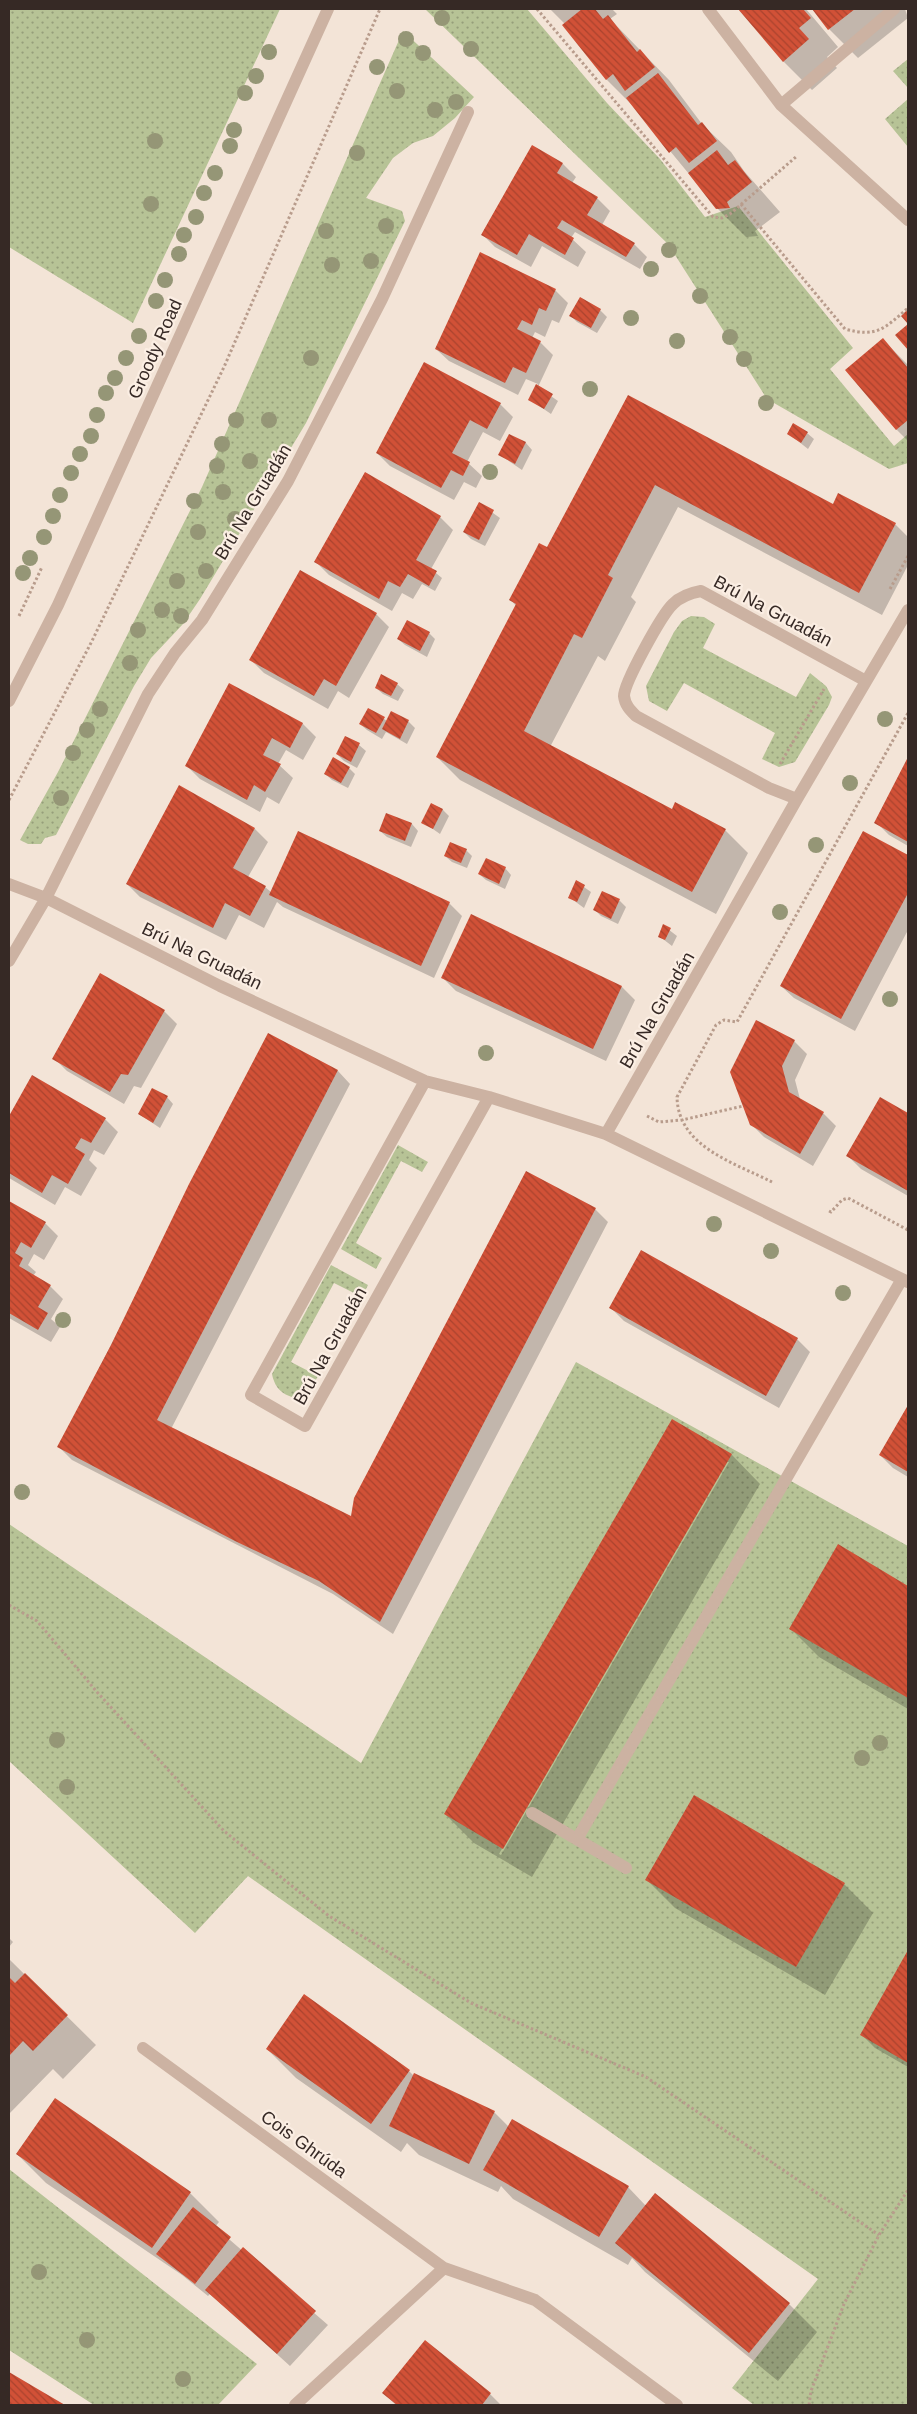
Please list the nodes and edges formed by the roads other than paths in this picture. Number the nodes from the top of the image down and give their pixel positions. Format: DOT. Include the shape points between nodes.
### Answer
graph roads {
  1 [pos="328,9"];
  2 [pos="708,9"];
  3 [pos="894,9"];
  4 [pos="781,106"];
  5 [pos="468,112"];
  6 [pos="908,220"];
  7 [pos="908,610"];
  8 [pos="866,681"];
  9 [pos="9,701"];
  10 [pos="797,799"];
  11 [pos="9,884"];
  12 [pos="46,898"];
  13 [pos="9,961"];
  14 [pos="426,1081"];
  15 [pos="489,1097"];
  16 [pos="606,1134"];
  17 [pos="905,1280"];
  18 [pos="532,1813"];
  19 [pos="578,1840"];
  20 [pos="626,1868"];
  21 [pos="144,2048"];
  22 [pos="444,2268"];
  23 [pos="295,2405"];
  24 [pos="677,2405"];
  1 -- 9 [label="street, Groody Road" via="58,605"];
  2 -- 4 [label="street"];
  3 -- 4 [label="street"];
  4 -- 6 [label="street"];
  5 -- 12 [label="street, Brú Na Gruadán" via="382,299 301,456 215,600 148,694"];
  7 -- 8 [label="street, Brú Na Gruadán"];
  8 -- 10 [label="street, Brú Na Gruadán"];
  8 -- 10 [label="street, Brú Na Gruadán" via="700,591 685,594 673,603 659,622 627,684 624,696 627,706 636,716 769,788"];
  10 -- 16 [label="street, Brú Na Gruadán"];
  11 -- 12 [label="street, Brú Na Gruadán"];
  12 -- 13 [label="street, Brú Na Gruadán"];
  12 -- 14 [label="street, Brú Na Gruadán" via="220,986"];
  14 -- 15 [label="street, Brú Na Gruadán"];
  14 -- 15 [label="street, Brú Na Gruadán" via="251,1395 305,1426"];
  15 -- 16 [label="street, Brú Na Gruadán"];
  16 -- 17 [label="street, Brú Na Gruadán"];
  17 -- 19 [label="street"];
  18 -- 19 [label="street"];
  19 -- 20 [label="street"];
  21 -- 22 [label="street, Cois Ghrúda"];
  22 -- 23 [label="street"];
  22 -- 24 [label="street, Cois Ghrúda" via="535,2300"];
}
